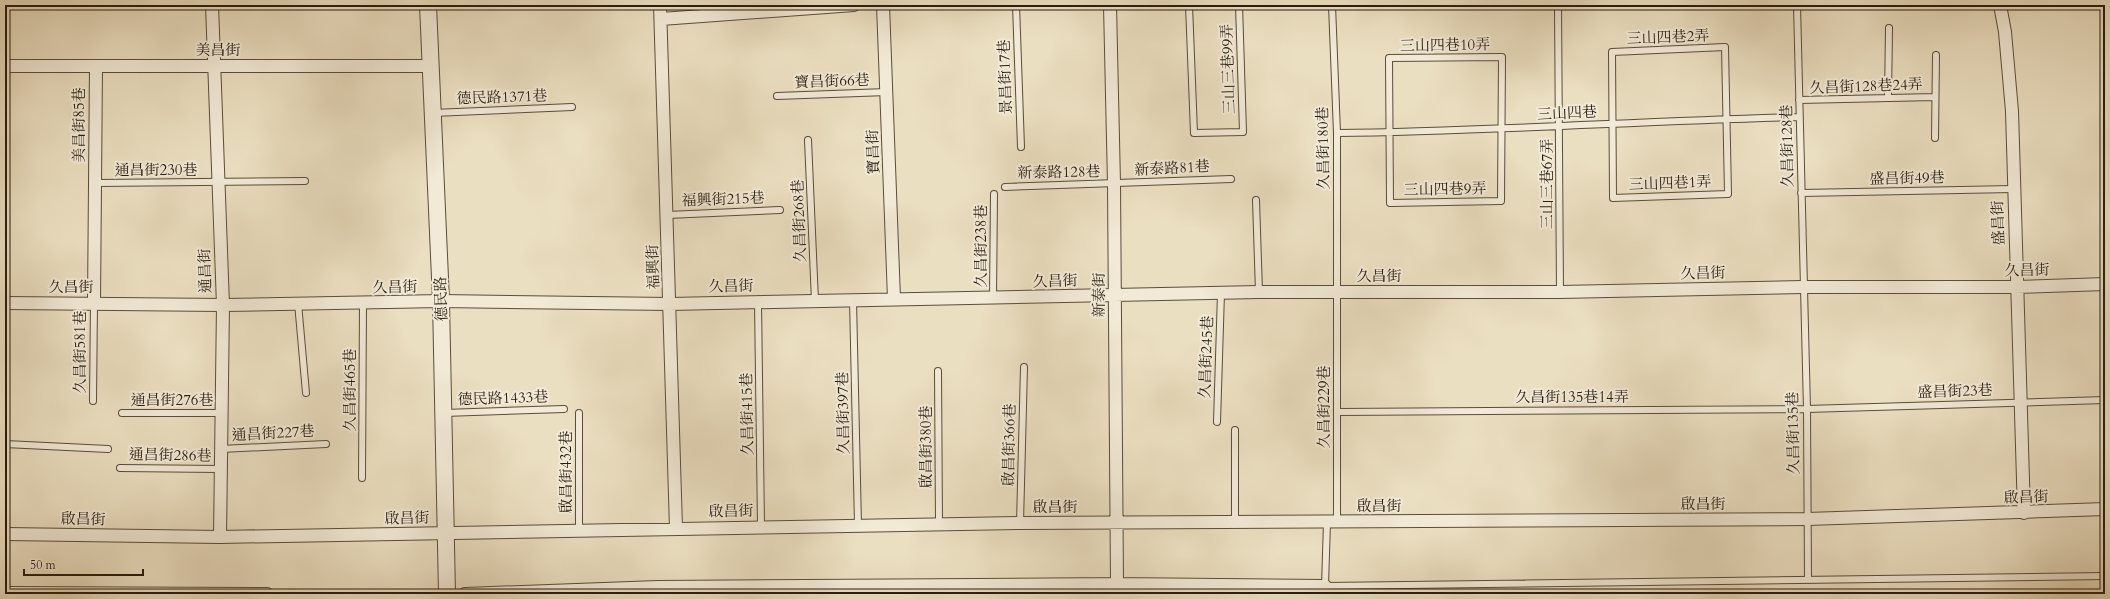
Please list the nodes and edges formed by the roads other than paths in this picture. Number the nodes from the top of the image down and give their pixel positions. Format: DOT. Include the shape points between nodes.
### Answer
graph roads {
  1 [pos="212,5"];
  2 [pos="428,5"];
  3 [pos="660,5"];
  4 [pos="854,5"];
  5 [pos="883,5"];
  6 [pos="1016,5"];
  7 [pos="1110,5"];
  8 [pos="1189,5"];
  9 [pos="1238,5"];
  10 [pos="1332,5"];
  11 [pos="1558,5"];
  12 [pos="1797,5"];
  13 [pos="2000,5"];
  14 [pos="660,19"];
  15 [pos="1890,28"];
  16 [pos="1936,55"];
  17 [pos="5,66"];
  18 [pos="96,66"];
  19 [pos="214,66"];
  20 [pos="431,66"];
  21 [pos="887,92"];
  22 [pos="777,96"];
  23 [pos="1888,97"];
  24 [pos="1935,97"];
  25 [pos="1799,100"];
  26 [pos="572,107"];
  27 [pos="433,113"];
  28 [pos="1799,117"];
  29 [pos="1727,119"];
  30 [pos="1612,123"];
  31 [pos="1560,127"];
  32 [pos="1501,129"];
  33 [pos="1389,132"];
  34 [pos="1337,133"];
  35 [pos="1935,138"];
  36 [pos="808,140"];
  37 [pos="1021,147"];
  38 [pos="1231,179"];
  39 [pos="305,181"];
  40 [pos="218,182"];
  41 [pos="95,183"];
  42 [pos="1114,184"];
  43 [pos="1005,187"];
  44 [pos="2013,189"];
  45 [pos="1801,193"];
  46 [pos="994,194"];
  47 [pos="1256,200"];
  48 [pos="780,210"];
  49 [pos="668,215"];
  50 [pos="2105,284"];
  51 [pos="1803,287"];
  52 [pos="2016,287"];
  53 [pos="1259,292"];
  54 [pos="1338,292"];
  55 [pos="1560,292"];
  56 [pos="1221,293"];
  57 [pos="1115,295"];
  58 [pos="894,299"];
  59 [pos="993,299"];
  60 [pos="853,300"];
  61 [pos="815,301"];
  62 [pos="441,302"];
  63 [pos="758,302"];
  64 [pos="5,303"];
  65 [pos="94,303"];
  66 [pos="298,303"];
  67 [pos="363,303"];
  68 [pos="670,304"];
  69 [pos="223,305"];
  70 [pos="1024,367"];
  71 [pos="938,371"];
  72 [pos="306,393"];
  73 [pos="2105,400"];
  74 [pos="93,401"];
  75 [pos="2020,402"];
  76 [pos="564,409"];
  77 [pos="1806,409"];
  78 [pos="1337,412"];
  79 [pos="122,413"];
  80 [pos="221,413"];
  81 [pos="443,413"];
  82 [pos="579,413"];
  83 [pos="1217,422"];
  84 [pos="1235,430"];
  85 [pos="5,444"];
  86 [pos="326,444"];
  87 [pos="221,448"];
  88 [pos="108,449"];
  89 [pos="120,468"];
  90 [pos="220,469"];
  91 [pos="362,478"];
  92 [pos="2105,509"];
  93 [pos="2024,513"];
  94 [pos="1807,519"];
  95 [pos="1235,522"];
  96 [pos="1332,522"];
  97 [pos="1020,523"];
  98 [pos="1117,523"];
  99 [pos="939,524"];
  100 [pos="858,525"];
  101 [pos="761,526"];
  102 [pos="676,528"];
  103 [pos="579,531"];
  104 [pos="5,534"];
  105 [pos="445,534"];
  106 [pos="220,537"];
  107 [pos="2105,576"];
  108 [pos="1808,580"];
  109 [pos="1118,584"];
  110 [pos="1325,586"];
  111 [pos="5,593"];
  112 [pos="267,594"];
  113 [pos="447,594"];
  114 [pos="465,594"];
  1 -- 19 [label="street, 通昌街"];
  2 -- 20 [label="street, 德民路"];
  3 -- 14 [label="street, 福興街"];
  4 -- 14 [label="street"];
  5 -- 21 [label="street, 寶昌街"];
  6 -- 37 [label="lane, 景昌街17巷"];
  7 -- 42 [label="street, 新泰街"];
  8 -- 9 [label="lane, 三山三巷99弄" via="1194,133 1243,132"];
  10 -- 34 [label="lane, 久昌街180巷"];
  11 -- 31 [label="lane, 三山三巷67弄"];
  12 -- 25 [label="lane, 久昌街128巷"];
  13 -- 44 [label="street, 盛昌街" via="2012,111"];
  14 -- 49 [label="street, 福興街"];
  15 -- 23 [label="lane"];
  16 -- 24 [label="lane"];
  17 -- 18 [label="street, 美昌街"];
  18 -- 19 [label="street, 美昌街"];
  18 -- 41 [label="street, 美昌街85巷"];
  19 -- 20 [label="street, 美昌街"];
  19 -- 40 [label="street, 通昌街"];
  20 -- 27 [label="street, 德民路"];
  21 -- 22 [label="lane, 寶昌街66巷"];
  21 -- 58 [label="street, 寶昌街"];
  23 -- 24 [label="lane, 久昌街128巷24弄"];
  23 -- 25 [label="lane, 久昌街128巷24弄"];
  24 -- 35 [label="lane"];
  25 -- 28 [label="lane, 久昌街128巷"];
  26 -- 27 [label="lane, 德民路1371巷"];
  27 -- 62 [label="street, 德民路"];
  28 -- 29 [label="lane, 三山四巷"];
  28 -- 45 [label="lane, 久昌街128巷"];
  29 -- 30 [label="lane, 三山四巷"];
  29 -- 30 [label="lane, 三山四巷2弄" via="1725,48 1612,52"];
  29 -- 30 [label="lane, 三山四巷1弄" via="1728,194 1613,198"];
  30 -- 31 [label="lane, 三山四巷"];
  31 -- 32 [label="lane, 三山四巷"];
  31 -- 55 [label="lane, 三山三巷67弄"];
  32 -- 33 [label="lane, 三山四巷"];
  32 -- 33 [label="lane, 三山四巷9弄" via="1501,201 1390,203"];
  32 -- 33 [label="lane, 三山四巷10弄" via="1502,57 1389,58"];
  33 -- 34 [label="lane, 三山四巷"];
  34 -- 54 [label="lane, 久昌街180巷"];
  36 -- 61 [label="lane, 久昌街268巷"];
  38 -- 42 [label="lane, 新泰路81巷"];
  39 -- 40 [label="lane, 通昌街230巷"];
  40 -- 41 [label="lane, 通昌街230巷"];
  40 -- 69 [label="street, 通昌街"];
  41 -- 65 [label="street, 美昌街85巷"];
  42 -- 43 [label="lane, 新泰路128巷"];
  42 -- 57 [label="street, 新泰街"];
  44 -- 45 [label="lane, 盛昌街49巷"];
  44 -- 52 [label="street, 盛昌街"];
  45 -- 51 [label="lane, 久昌街128巷"];
  46 -- 59 [label="lane, 久昌街238巷"];
  47 -- 53 [label="lane"];
  48 -- 49 [label="lane, 福興街215巷"];
  49 -- 68 [label="street, 福興街"];
  50 -- 52 [label="street, 久昌街"];
  51 -- 52 [label="street, 久昌街"];
  51 -- 55 [label="street, 久昌街"];
  51 -- 77 [label="lane, 久昌街135巷"];
  52 -- 75 [label="street, 盛昌街"];
  53 -- 54 [label="street, 久昌街"];
  53 -- 56 [label="street, 久昌街"];
  54 -- 55 [label="street, 久昌街"];
  54 -- 78 [label="lane, 久昌街229巷"];
  56 -- 57 [label="street, 久昌街"];
  56 -- 83 [label="lane, 久昌街245巷"];
  57 -- 59 [label="street, 久昌街"];
  57 -- 98 [label="street, 新泰街"];
  58 -- 59 [label="street, 久昌街"];
  58 -- 60 [label="street, 久昌街"];
  60 -- 61 [label="street, 久昌街"];
  60 -- 100 [label="lane, 久昌街397巷"];
  61 -- 63 [label="street, 久昌街"];
  62 -- 67 [label="street, 久昌街"];
  62 -- 68 [label="street, 久昌街"];
  62 -- 81 [label="street, 德民路"];
  63 -- 68 [label="street, 久昌街"];
  63 -- 101 [label="lane, 久昌街415巷"];
  64 -- 65 [label="street, 久昌街"];
  65 -- 69 [label="street, 久昌街"];
  65 -- 74 [label="lane, 久昌街581巷"];
  66 -- 67 [label="street, 久昌街"];
  66 -- 69 [label="street, 久昌街"];
  66 -- 72 [label="lane"];
  67 -- 91 [label="lane, 久昌街465巷"];
  68 -- 102 [label="street, 福興街"];
  69 -- 80 [label="street, 通昌街"];
  70 -- 97 [label="lane, 啟昌街366巷"];
  71 -- 99 [label="lane, 啟昌街380巷"];
  73 -- 75 [label="lane, 盛昌街23巷"];
  75 -- 77 [label="lane, 盛昌街23巷"];
  75 -- 93 [label="street, 盛昌街"];
  76 -- 81 [label="lane, 德民路1433巷"];
  77 -- 78 [label="lane, 久昌街135巷14弄"];
  77 -- 94 [label="lane, 久昌街135巷"];
  78 -- 96 [label="lane, 久昌街229巷"];
  79 -- 80 [label="lane, 通昌街276巷"];
  80 -- 87 [label="street, 通昌街"];
  81 -- 105 [label="street, 德民路"];
  82 -- 103 [label="lane, 啟昌街432巷"];
  84 -- 95 [label="lane"];
  85 -- 88 [label="lane"];
  86 -- 87 [label="lane, 通昌街227巷"];
  87 -- 90 [label="street, 通昌街"];
  89 -- 90 [label="lane, 通昌街286巷"];
  90 -- 106 [label="street, 通昌街"];
  92 -- 93 [label="street, 啟昌街"];
  93 -- 94 [label="street, 啟昌街"];
  94 -- 96 [label="street, 啟昌街"];
  94 -- 108 [label="lane, 久昌街135巷"];
  95 -- 96 [label="street, 啟昌街"];
  95 -- 98 [label="street, 啟昌街"];
  96 -- 110 [label="lane, 久昌街229巷"];
  97 -- 98 [label="street, 啟昌街"];
  97 -- 99 [label="street, 啟昌街"];
  98 -- 109 [label="street, 新泰街"];
  99 -- 100 [label="street, 啟昌街"];
  100 -- 101 [label="street, 啟昌街"];
  101 -- 102 [label="street, 啟昌街"];
  102 -- 103 [label="street, 啟昌街"];
  103 -- 105 [label="street, 啟昌街"];
  104 -- 106 [label="street, 啟昌街"];
  105 -- 106 [label="street, 啟昌街"];
  105 -- 113 [label="street, 德民路"];
  107 -- 108 [label="lane"];
  108 -- 110 [label="lane"];
  109 -- 110 [label="street"];
  109 -- 114 [label="street" via="658,587"];
  111 -- 112 [label="street"];
}
